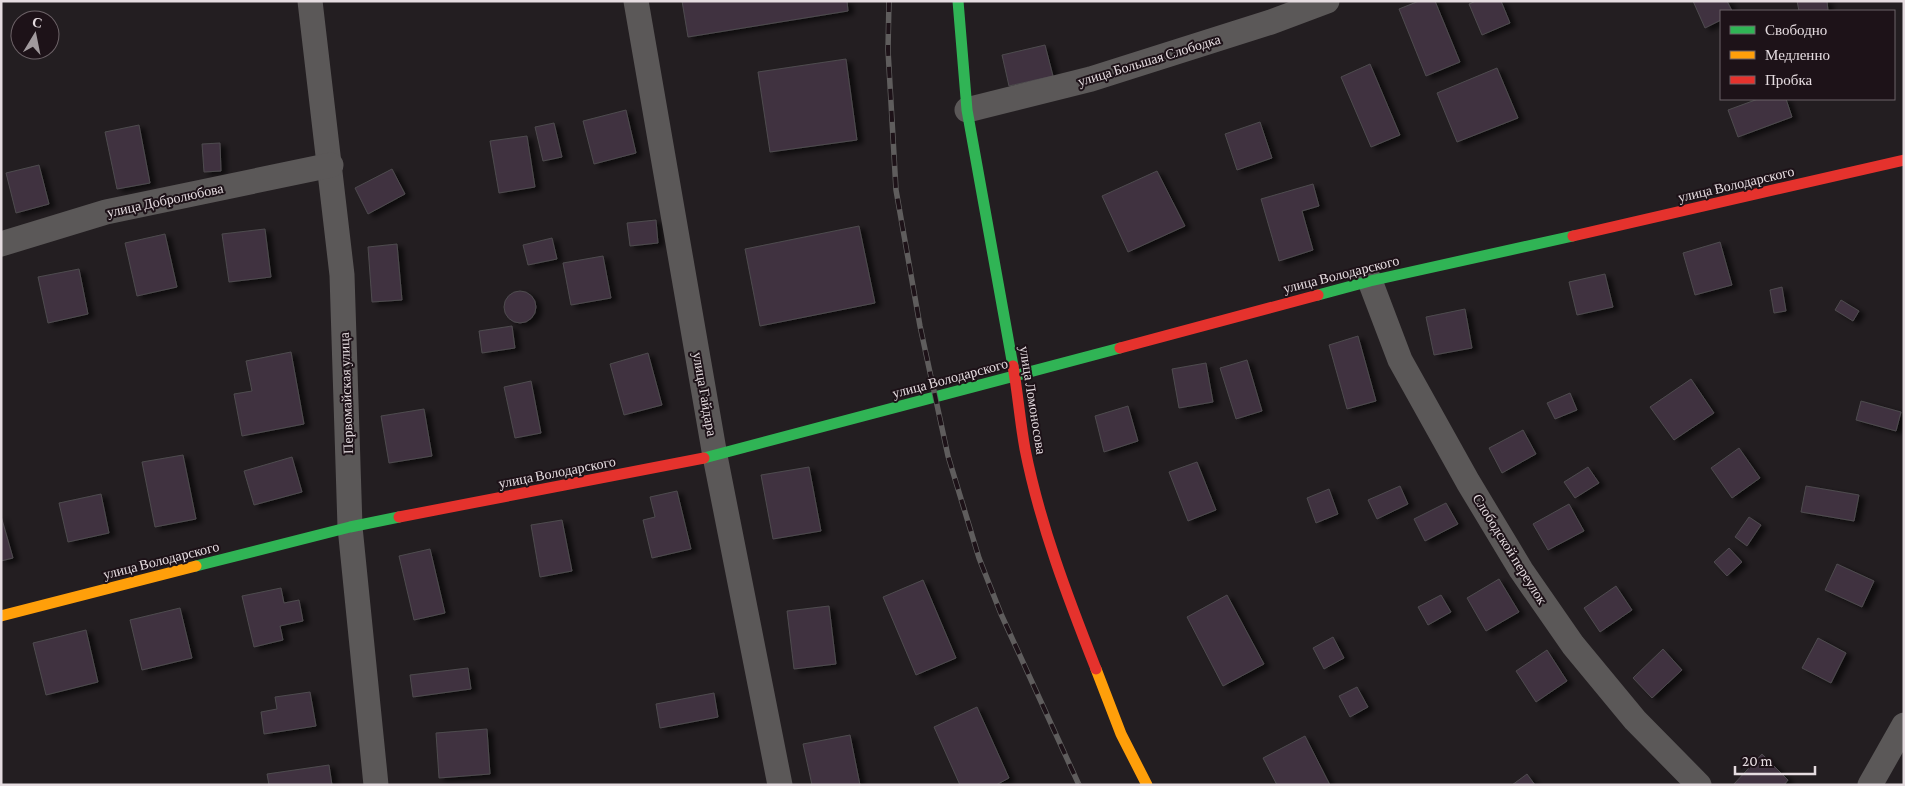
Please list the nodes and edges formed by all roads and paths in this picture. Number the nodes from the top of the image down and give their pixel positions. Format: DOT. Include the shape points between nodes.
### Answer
graph roads {
  1 [pos="310,1"];
  2 [pos="636,1"];
  3 [pos="958,1"];
  4 [pos="1327,1"];
  5 [pos="967,110"];
  6 [pos="1904,160"];
  7 [pos="331,165"];
  8 [pos="1,244"];
  9 [pos="1370,281"];
  10 [pos="1015,376"];
  11 [pos="715,456"];
  12 [pos="350,528"];
  13 [pos="1,616"];
  14 [pos="1904,725"];
  15 [pos="376,785"];
  16 [pos="780,785"];
  17 [pos="1147,785"];
  18 [pos="1699,785"];
  19 [pos="1870,785"];
  1 -- 7 [label="street, Первомайская улица"];
  2 -- 11 [label="street, улица Гайдара"];
  3 -- 5 [label="main road, улица Ломоносова"];
  4 -- 5 [label="street, улица Большая Слободка" via="1091,79"];
  5 -- 10 [label="main road, улица Ломоносова"];
  6 -- 9 [label="main road, улица Володарского"];
  7 -- 8 [label="street, улица Добролюбова" via="106,212"];
  7 -- 12 [label="street, Первомайская улица" via="342,275"];
  9 -- 10 [label="main road, улица Володарского"];
  9 -- 18 [label="street, Слободской переулок" via="1400,360 1521,570 1573,645 1635,720"];
  10 -- 11 [label="main road, улица Володарского"];
  10 -- 17 [label="main road, улица Ломоносова" via="1025,449 1046,530 1121,734"];
  11 -- 12 [label="main road, улица Володарского"];
  11 -- 16 [label="street, улица Гайдара"];
  12 -- 13 [label="main road, улица Володарского"];
  12 -- 15 [label="street, Первомайская улица"];
  14 -- 19 [label="street"];
}
